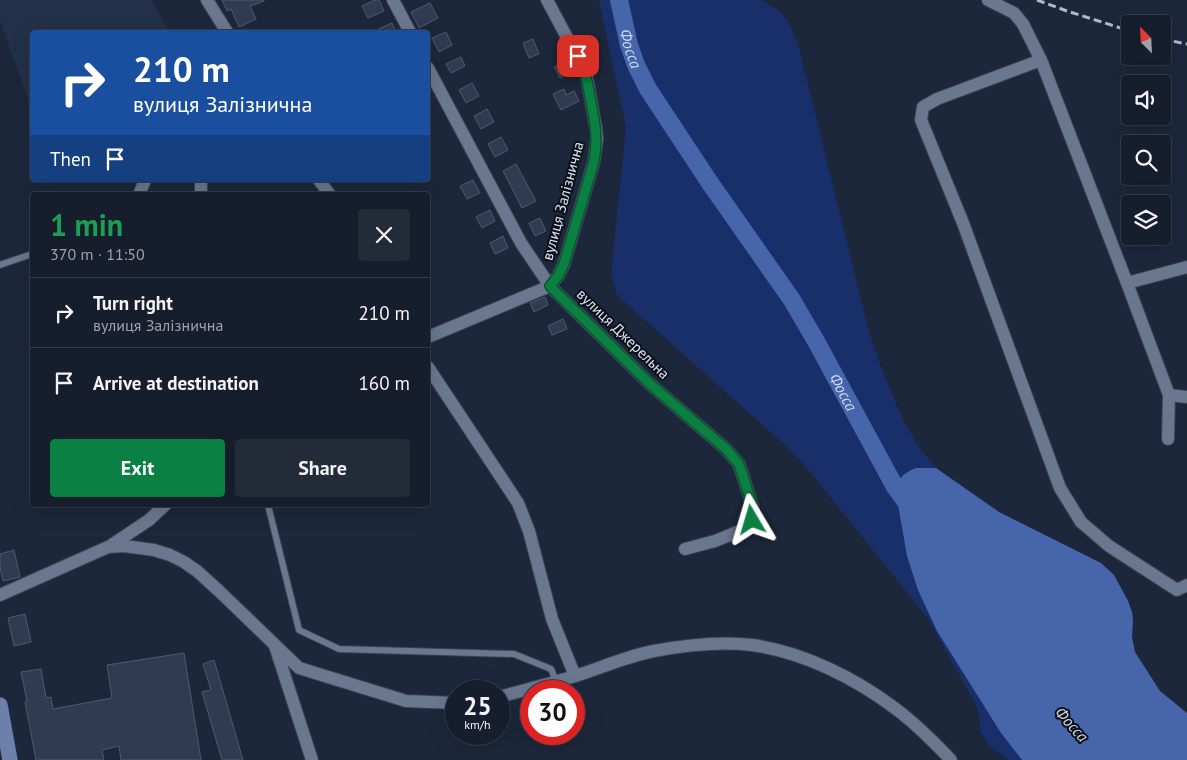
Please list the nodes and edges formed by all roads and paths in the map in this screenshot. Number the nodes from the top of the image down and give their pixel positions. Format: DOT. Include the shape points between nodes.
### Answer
graph roads {
  1 [pos="207,0"];
  2 [pos="393,0"];
  3 [pos="547,0"];
  4 [pos="988,0"];
  5 [pos="226,30"];
  6 [pos="409,30"];
  7 [pos="1041,60"];
  8 [pos="430,72"];
  9 [pos="30,255"];
  10 [pos="0,265"];
  11 [pos="1187,267"];
  12 [pos="1127,283"];
  13 [pos="550,286"];
  14 [pos="430,336"];
  15 [pos="430,370"];
  16 [pos="1169,396"];
  17 [pos="1187,397"];
  18 [pos="1168,439"];
  19 [pos="163,507"];
  20 [pos="268,507"];
  21 [pos="108,547"];
  22 [pos="686,549"];
  23 [pos="1182,587"];
  24 [pos="0,595"];
  25 [pos="275,645"];
  26 [pos="575,676"];
  27 [pos="556,680"];
  28 [pos="560,680"];
  29 [pos="445,703"];
  30 [pos="0,705"];
  31 [pos="10,760"];
  32 [pos="312,760"];
  33 [pos="951,760"];
  1 -- 5 [label="street"];
  2 -- 6 [label="street"];
  3 -- 13 [label="street, вулиця Залізнична" via="586,73 596,139 594,161 564,264"];
  4 -- 7 [label="street" via="1014,12"];
  7 -- 12 [label="street"];
  7 -- 23 [label="street" via="937,98 923,107 921,120 963,223 1060,488 1081,522 1109,546"];
  8 -- 13 [label="street, вулиця Джерельна" via="521,243"];
  9 -- 10 [label="lane"];
  11 -- 12 [label="street"];
  12 -- 16 [label="street"];
  13 -- 14 [label="street"];
  13 -- 22 [label="street, вулиця Джерельна" via="650,384 739,464 753,507 752,520 742,530"];
  15 -- 26 [label="street" via="518,503 529,531 552,619"];
  16 -- 17 [label="street"];
  16 -- 18 [label="street"];
  19 -- 21 [label="street"];
  20 -- 27 [label="lane" via="299,630 339,649 514,654 551,669"];
  21 -- 24 [label="street"];
  21 -- 25 [label="street" via="154,550 184,562"];
  25 -- 29 [label="street" via="300,668 406,701"];
  25 -- 32 [label="street"];
  26 -- 28 [label="street"];
  26 -- 33 [label="street" via="633,656 698,644 752,645 781,651 846,677 882,699 910,720"];
  30 -- 31 [label="street"];
}
